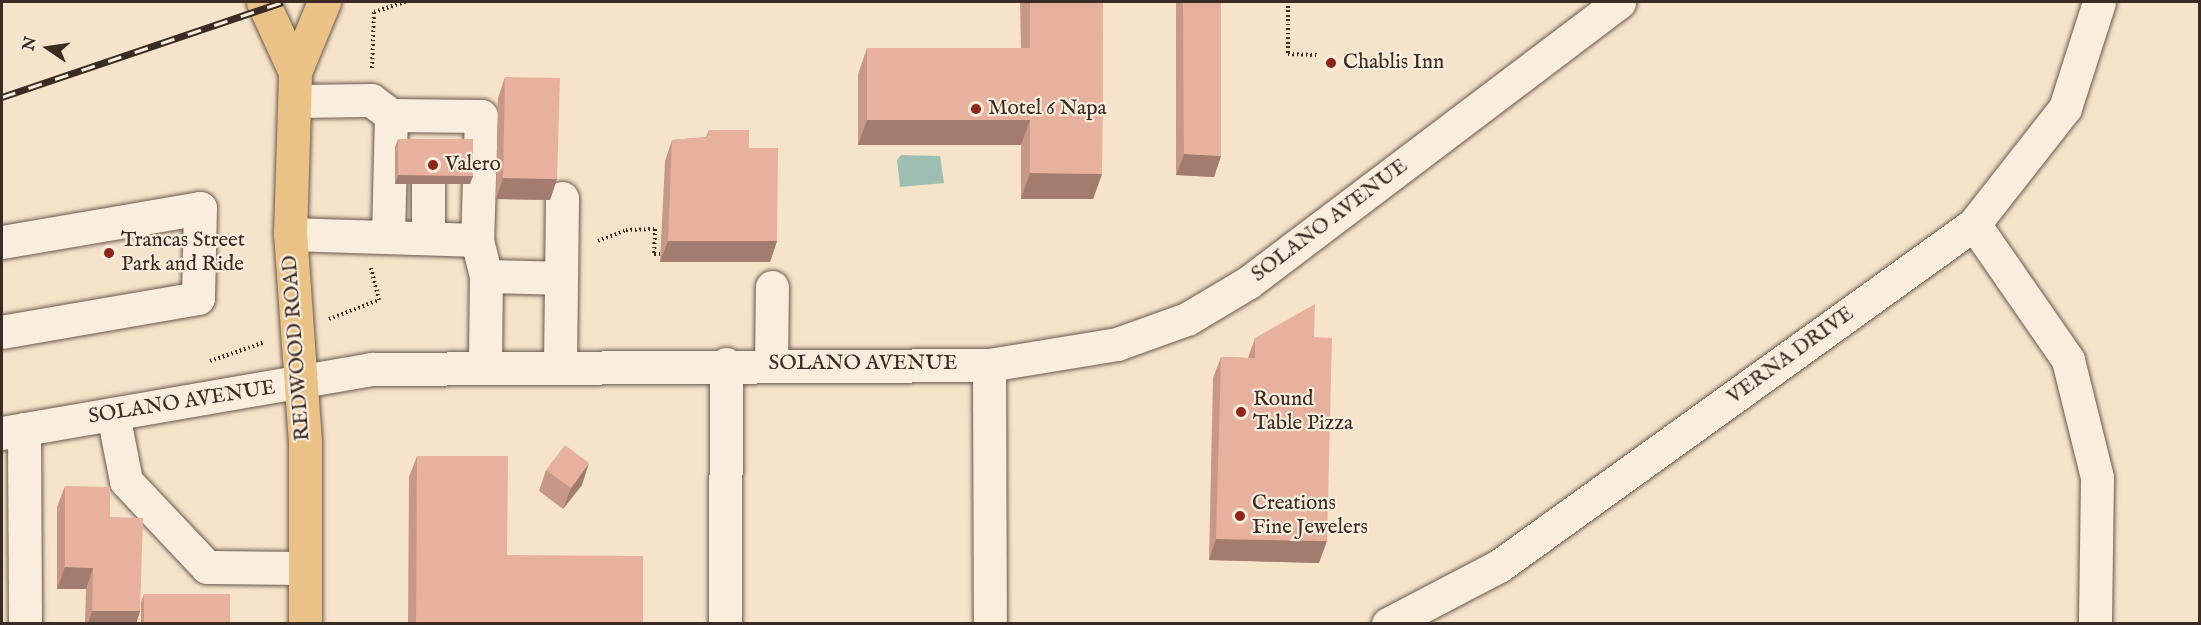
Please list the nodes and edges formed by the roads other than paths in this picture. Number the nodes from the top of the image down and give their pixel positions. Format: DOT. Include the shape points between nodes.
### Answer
graph roads {
  1 [pos="263,2"];
  2 [pos="324,2"];
  3 [pos="1619,2"];
  4 [pos="2099,2"];
  5 [pos="295,86"];
  6 [pos="391,115"];
  7 [pos="428,184"];
  8 [pos="562,198"];
  9 [pos="1974,224"];
  10 [pos="290,234"];
  11 [pos="388,237"];
  12 [pos="428,238"];
  13 [pos="477,240"];
  14 [pos="2,242"];
  15 [pos="486,276"];
  16 [pos="560,278"];
  17 [pos="772,287"];
  18 [pos="2,332"];
  19 [pos="484,364"];
  20 [pos="560,364"];
  21 [pos="726,364"];
  22 [pos="771,364"];
  23 [pos="989,364"];
  24 [pos="298,384"];
  25 [pos="113,414"];
  26 [pos="13,431"];
  27 [pos="304,568"];
  28 [pos="990,620"];
  29 [pos="25,624"];
  30 [pos="305,624"];
  31 [pos="725,624"];
  32 [pos="1389,624"];
  33 [pos="2095,624"];
  1 -- 5 [label="main road, REDWOOD ROAD"];
  2 -- 5 [label="main road, REDWOOD ROAD"];
  3 -- 23 [label="street, SOLANO AVENUE" via="1249,282 1187,318 1118,344"];
  4 -- 9 [label="street, VERNA DRIVE" via="2065,108"];
  5 -- 6 [label="street" via="370,100"];
  5 -- 10 [label="main road, REDWOOD ROAD"];
  6 -- 11 [label="street"];
  6 -- 13 [label="street" via="429,131 481,116"];
  7 -- 12 [label="street"];
  8 -- 16 [label="street"];
  9 -- 32 [label="street, VERNA DRIVE" via="1499,566"];
  9 -- 33 [label="street" via="2068,360 2097,477"];
  10 -- 11 [label="street"];
  10 -- 24 [label="main road, REDWOOD ROAD"];
  11 -- 12 [label="street"];
  12 -- 13 [label="street"];
  13 -- 15 [label="street"];
  14 -- 18 [label="street" via="200,208 198,298"];
  15 -- 16 [label="street"];
  15 -- 19 [label="street"];
  16 -- 20 [label="street"];
  17 -- 22 [label="street"];
  19 -- 20 [label="street, SOLANO AVENUE"];
  19 -- 24 [label="street, SOLANO AVENUE" via="372,369"];
  20 -- 21 [label="street, SOLANO AVENUE"];
  21 -- 22 [label="street, SOLANO AVENUE"];
  21 -- 31 [label="street"];
  22 -- 23 [label="street, SOLANO AVENUE"];
  23 -- 28 [label="street"];
  24 -- 25 [label="street, SOLANO AVENUE"];
  24 -- 27 [label="main road, REDWOOD ROAD" via="305,442"];
  25 -- 26 [label="street, SOLANO AVENUE"];
  25 -- 27 [label="street" via="126,481 207,567"];
  26 -- 29 [label="street"];
  27 -- 30 [label="main road, REDWOOD ROAD"];
}
